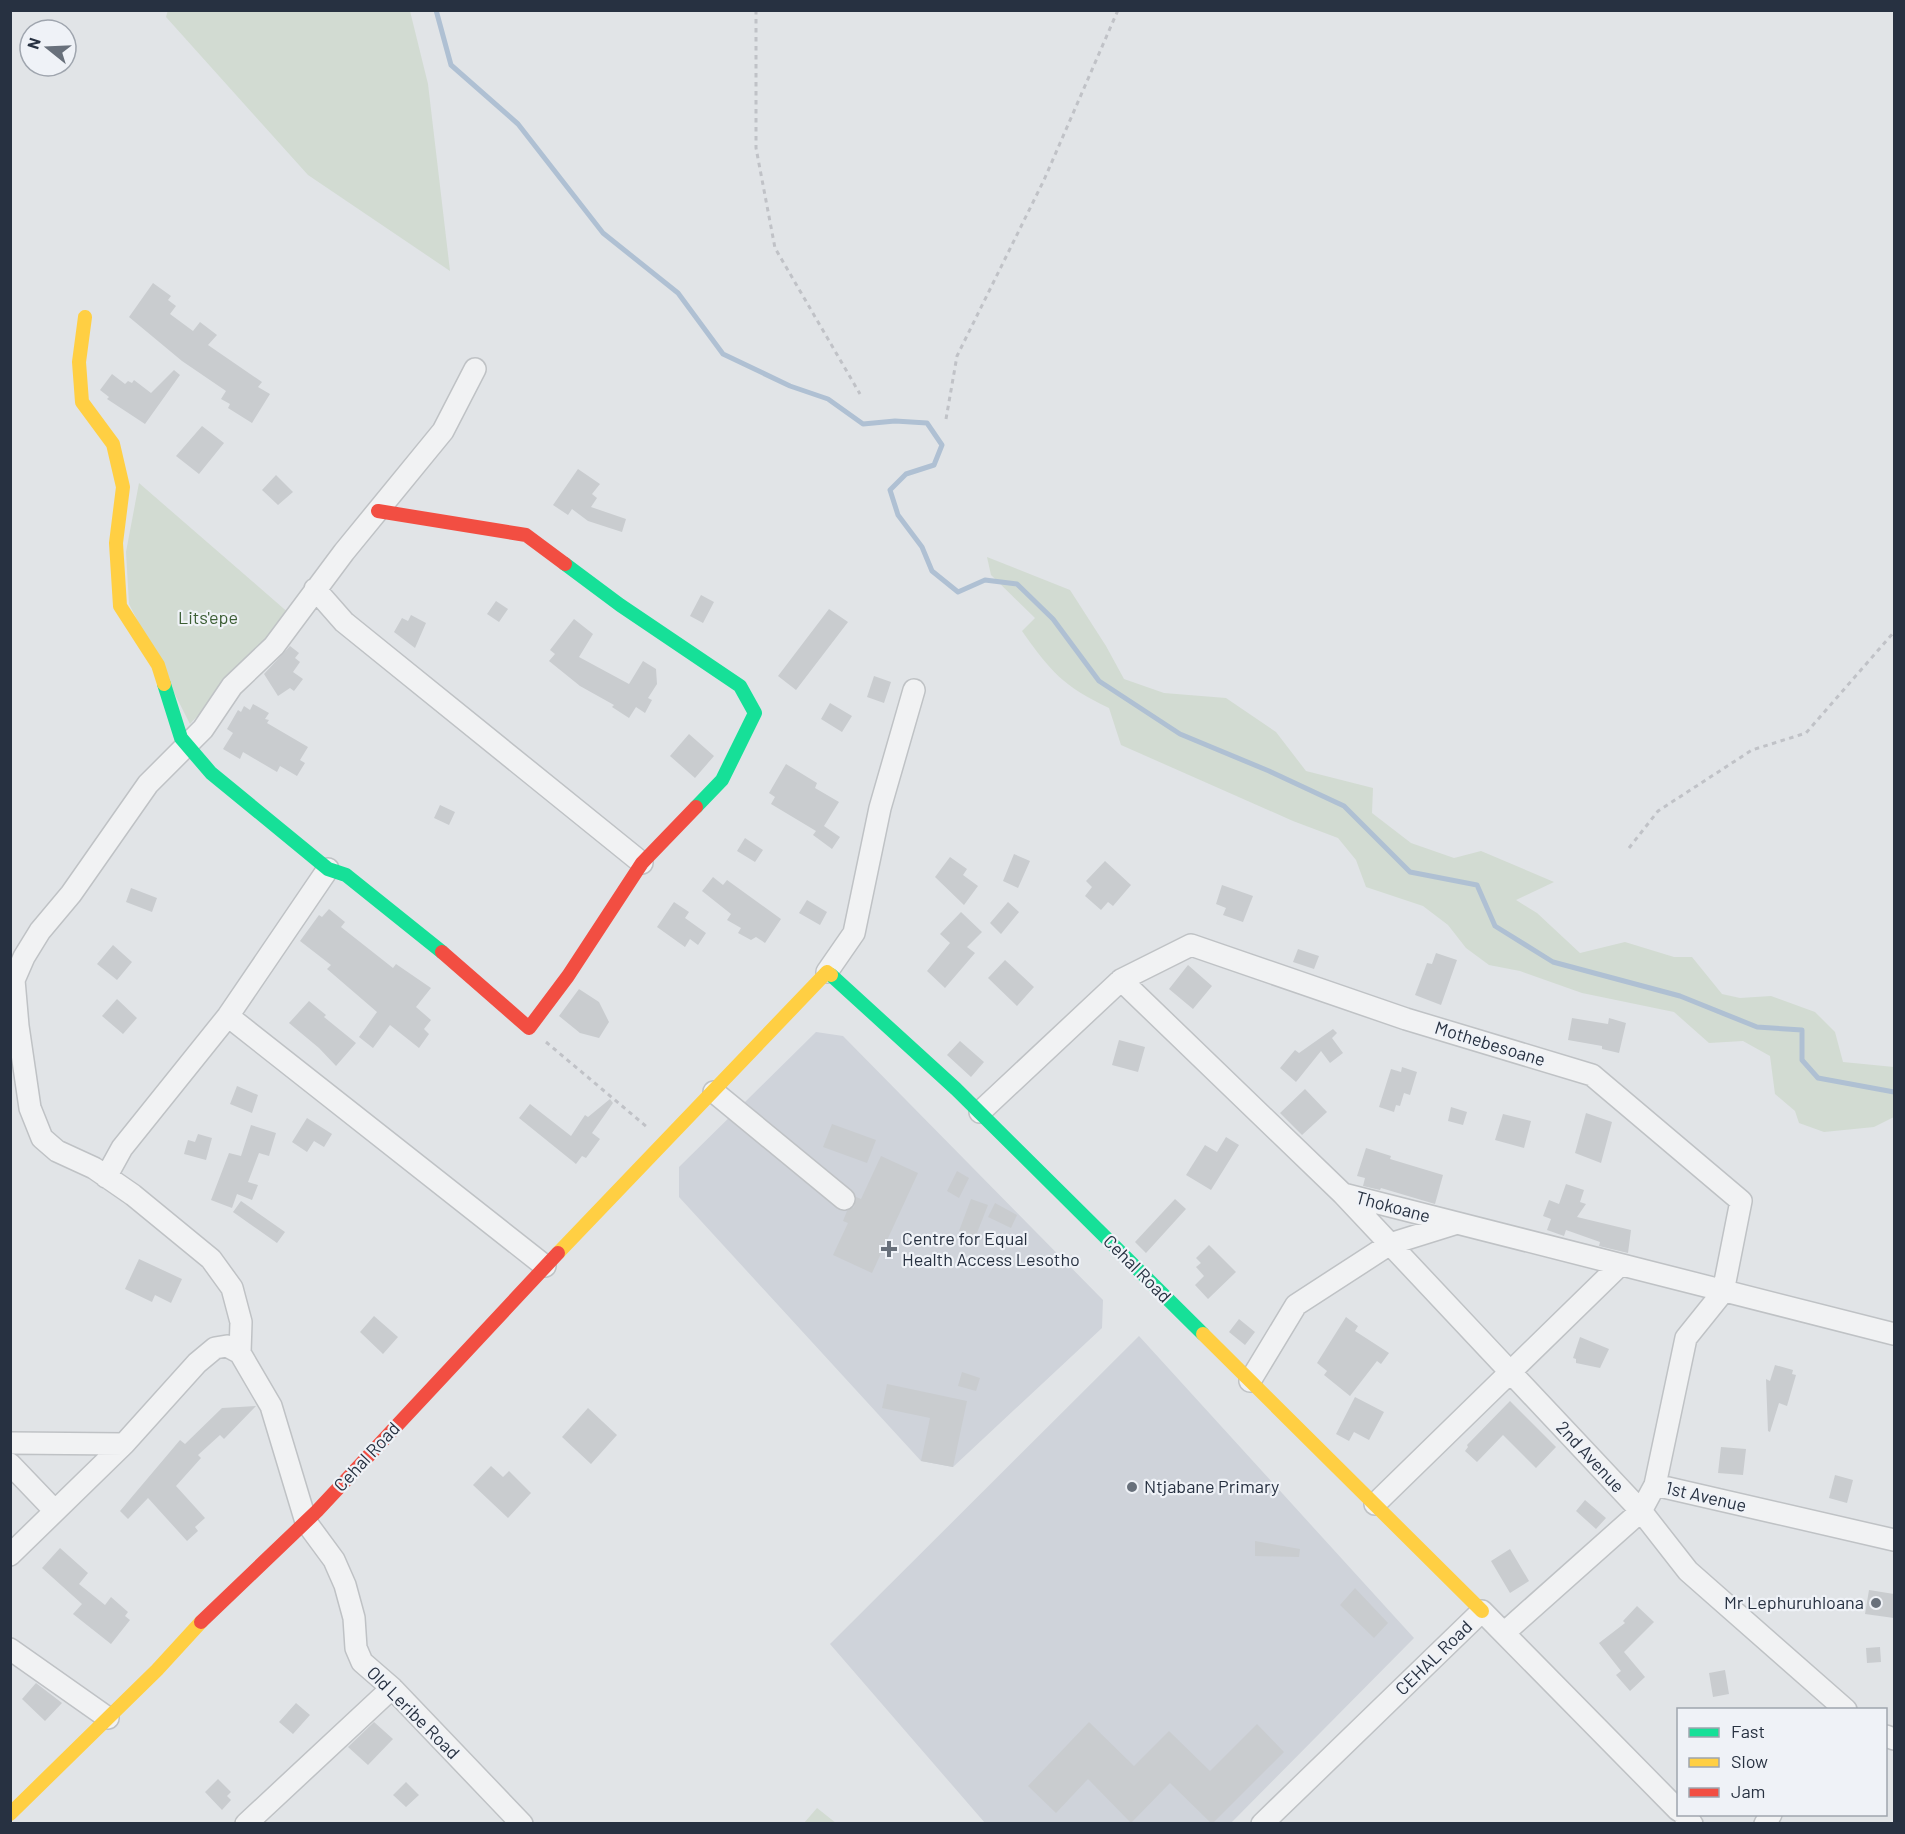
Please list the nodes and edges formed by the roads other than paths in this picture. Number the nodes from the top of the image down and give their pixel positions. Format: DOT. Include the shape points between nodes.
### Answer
graph roads {
  1 [pos="85,317"];
  2 [pos="475,369"];
  3 [pos="378,511"];
  4 [pos="315,589"];
  5 [pos="914,690"];
  6 [pos="188,746"];
  7 [pos="642,863"];
  8 [pos="328,870"];
  9 [pos="827,972"];
  10 [pos="1121,980"];
  11 [pos="228,1016"];
  12 [pos="714,1092"];
  13 [pos="980,1112"];
  14 [pos="106,1177"];
  15 [pos="1343,1194"];
  16 [pos="844,1199"];
  17 [pos="1455,1224"];
  18 [pos="1390,1244"];
  19 [pos="545,1266"];
  20 [pos="1619,1266"];
  21 [pos="1723,1292"];
  22 [pos="1894,1334"];
  23 [pos="240,1353"];
  24 [pos="1510,1372"];
  25 [pos="1250,1381"];
  26 [pos="10,1443"];
  27 [pos="124,1444"];
  28 [pos="10,1464"];
  29 [pos="1655,1485"];
  30 [pos="1375,1504"];
  31 [pos="1641,1510"];
  32 [pos="55,1511"];
  33 [pos="306,1522"];
  34 [pos="1894,1540"];
  35 [pos="10,1555"];
  36 [pos="1482,1611"];
  37 [pos="1504,1632"];
  38 [pos="10,1649"];
  39 [pos="392,1688"];
  40 [pos="1844,1708"];
  41 [pos="108,1718"];
  42 [pos="1677,1809"];
  43 [pos="10,1814"];
  44 [pos="246,1824"];
  45 [pos="522,1824"];
  46 [pos="1262,1824"];
  1 -- 6 [label="street" via="80,362 82,402 113,444 123,487 116,543 120,606 158,665 178,731"];
  2 -- 3 [label="street" via="443,432"];
  3 -- 4 [label="street"];
  3 -- 7 [label="street" via="526,535 740,686 755,713 722,780"];
  4 -- 6 [label="street" via="274,646 232,686"];
  4 -- 7 [label="street" via="344,622"];
  5 -- 9 [label="street" via="880,808 854,933"];
  6 -- 8 [label="street" via="211,773"];
  6 -- 14 [label="street" via="148,784 71,894 40,931 14,980 30,1108 42,1138 57,1151"];
  7 -- 8 [label="street" via="529,1028 346,875"];
  8 -- 11 [label="street"];
  9 -- 12 [label="street, Cehal Road"];
  9 -- 13 [label="street, Cehal Road"];
  10 -- 13 [label="street"];
  10 -- 15 [label="street, Thokoane"];
  10 -- 21 [label="street, Mothebesoane" via="1191,945 1406,1019 1592,1075 1740,1201"];
  11 -- 14 [label="street" via="122,1148"];
  11 -- 19 [label="street"];
  12 -- 16 [label="street"];
  12 -- 19 [label="street, Cehal Road" via="663,1140"];
  13 -- 25 [label="street, Cehal Road"];
  14 -- 23 [label="street" via="211,1258 232,1288 241,1322"];
  15 -- 17 [label="street, Thokoane"];
  15 -- 18 [label="street, 2nd Avenue"];
  17 -- 18 [label="street"];
  17 -- 20 [label="street, Thokoane"];
  18 -- 24 [label="street, 2nd Avenue"];
  18 -- 25 [label="street" via="1296,1305"];
  19 -- 33 [label="street, Cehal Road"];
  20 -- 21 [label="street, Thokoane"];
  20 -- 24 [label="street"];
  21 -- 22 [label="street, Thokoane"];
  21 -- 29 [label="street" via="1686,1338"];
  23 -- 27 [label="street" via="227,1346 215,1348"];
  23 -- 33 [label="street, Old Leribe Road" via="271,1406"];
  24 -- 30 [label="street"];
  24 -- 31 [label="street, 2nd Avenue"];
  25 -- 30 [label="street, Cehal Road"];
  26 -- 27 [label="street"];
  27 -- 32 [label="street"];
  28 -- 32 [label="street"];
  29 -- 31 [label="street, 1st Avenue"];
  29 -- 34 [label="street, 1st Avenue"];
  30 -- 36 [label="street, Cehal Road"];
  31 -- 37 [label="street, 1st Avenue"];
  31 -- 40 [label="street, 2nd Avenue" via="1688,1571"];
  32 -- 35 [label="street"];
  33 -- 39 [label="street, Old Leribe Road" via="334,1560 345,1586 362,1662"];
  33 -- 41 [label="street, Cehal Road"];
  36 -- 37 [label="street, CEHAL Road"];
  36 -- 46 [label="street, CEHAL Road"];
  37 -- 42 [label="street, CEHAL Road"];
  38 -- 41 [label="street"];
  39 -- 44 [label="street"];
  39 -- 45 [label="street, Old Leribe Road"];
  41 -- 43 [label="street, Cehal Road"];
}
